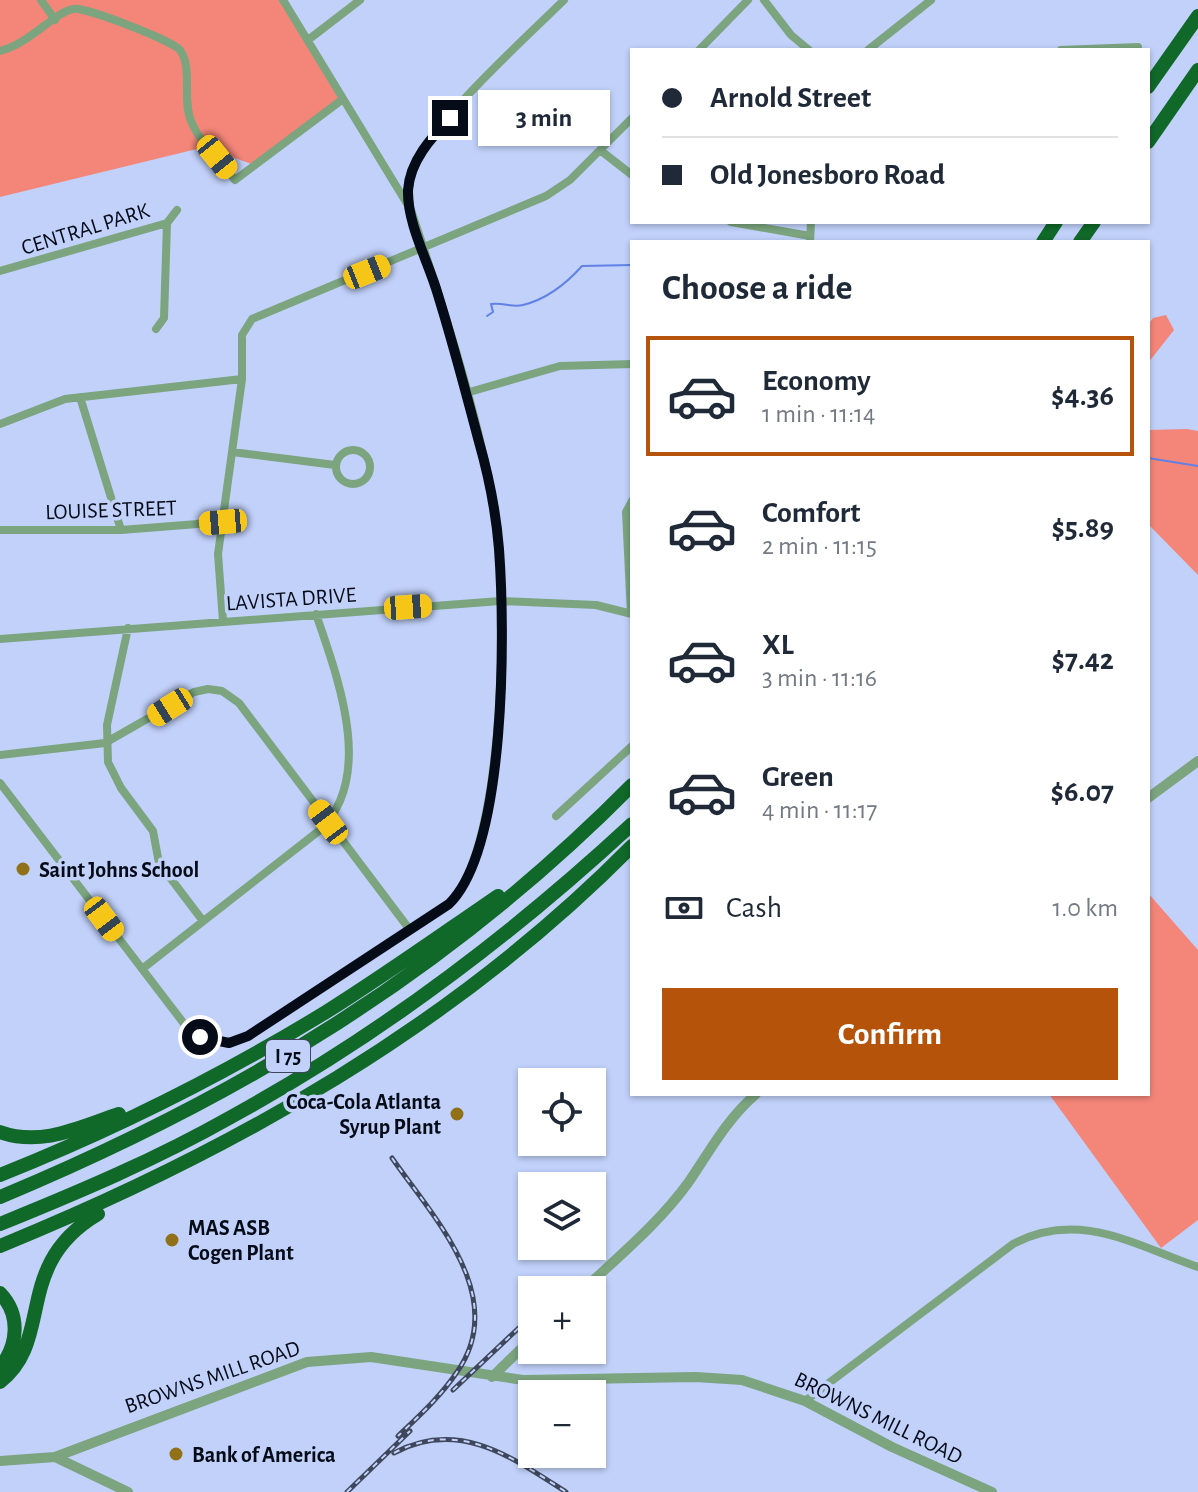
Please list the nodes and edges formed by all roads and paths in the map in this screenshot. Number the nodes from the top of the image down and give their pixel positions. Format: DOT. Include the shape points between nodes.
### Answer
graph roads {
  1 [pos="41,0"];
  2 [pos="283,0"];
  3 [pos="360,0"];
  4 [pos="564,0"];
  5 [pos="748,0"];
  6 [pos="764,0"];
  7 [pos="931,0"];
  8 [pos="920,3"];
  9 [pos="1198,16"];
  10 [pos="55,20"];
  11 [pos="308,40"];
  12 [pos="1138,47"];
  13 [pos="701,48"];
  14 [pos="807,48"];
  15 [pos="870,48"];
  16 [pos="1112,48"];
  17 [pos="0,51"];
  18 [pos="1198,70"];
  19 [pos="1150,84"];
  20 [pos="343,99"];
  21 [pos="630,120"];
  22 [pos="1150,139"];
  23 [pos="600,150"];
  24 [pos="630,173"];
  25 [pos="410,207"];
  26 [pos="177,210"];
  27 [pos="167,223"];
  28 [pos="740,224"];
  29 [pos="810,239"];
  30 [pos="424,248"];
  31 [pos="0,271"];
  32 [pos="156,329"];
  33 [pos="630,364"];
  34 [pos="242,379"];
  35 [pos="466,393"];
  36 [pos="80,397"];
  37 [pos="0,424"];
  38 [pos="232,452"];
  39 [pos="335,465"];
  40 [pos="630,505"];
  41 [pos="223,522"];
  42 [pos="0,530"];
  43 [pos="121,530"];
  44 [pos="630,580"];
  45 [pos="500,601"];
  46 [pos="316,614"];
  47 [pos="630,614"];
  48 [pos="223,621"];
  49 [pos="128,628"];
  50 [pos="0,639"];
  51 [pos="105,743"];
  52 [pos="630,748"];
  53 [pos="0,755"];
  54 [pos="1198,761"];
  55 [pos="0,783"];
  56 [pos="630,787"];
  57 [pos="1150,797"];
  58 [pos="556,816"];
  59 [pos="328,822"];
  60 [pos="630,826"];
  61 [pos="630,848"];
  62 [pos="544,864"];
  63 [pos="203,921"];
  64 [pos="410,930"];
  65 [pos="142,969"];
  66 [pos="402,1011"];
  67 [pos="177,1094"];
  68 [pos="754,1096"];
  69 [pos="0,1132"];
  70 [pos="0,1175"];
  71 [pos="146,1185"];
  72 [pos="0,1197"];
  73 [pos="0,1214"];
  74 [pos="0,1224"];
  75 [pos="0,1246"];
  76 [pos="1198,1267"];
  77 [pos="598,1276"];
  78 [pos="0,1293"];
  79 [pos="518,1352"];
  80 [pos="0,1368"];
  81 [pos="492,1377"];
  82 [pos="0,1382"];
  83 [pos="805,1401"];
  84 [pos="55,1457"];
  85 [pos="0,1461"];
  86 [pos="128,1492"];
  87 [pos="992,1492"];
  1 -- 10 [label="street"];
  2 -- 11 [label="street"];
  3 -- 11 [label="street"];
  4 -- 25 [label="street" via="433,137 412,172"];
  5 -- 13 [label="street"];
  6 -- 14 [label="street"];
  7 -- 8 [label="street"];
  8 -- 15 [label="street"];
  9 -- 19 [label="highway"];
  10 -- 17 [label="street" via="32,38"];
  10 -- 20 [label="street" via="69,9 89,9 176,46 184,60 191,121 235,180"];
  11 -- 20 [label="street"];
  12 -- 16 [label="street"];
  18 -- 22 [label="highway"];
  20 -- 25 [label="street"];
  21 -- 23 [label="street"];
  23 -- 24 [label="street"];
  23 -- 30 [label="street" via="546,196"];
  25 -- 30 [label="street"];
  26 -- 27 [label="street"];
  27 -- 31 [label="street, CENTRAL PARK"];
  27 -- 32 [label="street, CENTRAL PARK" via="164,318"];
  28 -- 29 [label="street"];
  30 -- 34 [label="street" via="252,319 242,335"];
  30 -- 35 [label="street"];
  33 -- 35 [label="street" via="560,366"];
  34 -- 36 [label="street"];
  34 -- 38 [label="street"];
  35 -- 45 [label="street" via="494,504"];
  36 -- 37 [label="street"];
  36 -- 43 [label="street"];
  38 -- 39 [label="street"];
  38 -- 41 [label="street"];
  39 -- 39 [label="street" via="337,476 352,485 363,481 370,466 356,450 345,451"];
  40 -- 44 [label="street"];
  41 -- 43 [label="street, LOUISE STREET"];
  41 -- 48 [label="street" via="218,569"];
  42 -- 43 [label="street, LOUISE STREET"];
  45 -- 46 [label="street, LAVISTA DRIVE"];
  45 -- 47 [label="street, LAVISTA DRIVE" via="596,605"];
  45 -- 64 [label="street" via="497,748 480,841 461,892"];
  46 -- 48 [label="street, LAVISTA DRIVE"];
  46 -- 59 [label="street" via="350,733 341,798"];
  48 -- 49 [label="street, LAVISTA DRIVE"];
  49 -- 50 [label="street, LAVISTA DRIVE"];
  49 -- 51 [label="street"];
  51 -- 53 [label="street"];
  51 -- 59 [label="street" via="194,692 222,691 239,703"];
  51 -- 63 [label="street" via="115,778 153,831 159,863"];
  52 -- 58 [label="street"];
  54 -- 57 [label="street"];
  55 -- 65 [label="street"];
  56 -- 62 [label="highway, I 75"];
  59 -- 63 [label="street"];
  59 -- 64 [label="street"];
  60 -- 66 [label="highway, I 75" via="534,911"];
  61 -- 71 [label="highway" via="505,959 409,1032 296,1104"];
  62 -- 67 [label="highway" via="324,1013"];
  62 -- 72 [label="highway, I 75" via="427,963 271,1066 144,1134"];
  63 -- 65 [label="street"];
  64 -- 65 [label="street" via="248,1036 229,1043 191,1031"];
  66 -- 73 [label="highway" via="382,1015 224,1112 141,1154"];
  66 -- 74 [label="highway, I 75" via="231,1118 143,1163"];
  67 -- 69 [label="highway" via="45,1138"];
  67 -- 70 [label="highway"];
  68 -- 77 [label="street" via="718,1133 664,1212"];
  71 -- 75 [label="highway"];
  71 -- 82 [label="highway" via="79,1226 57,1248 41,1279 22,1356"];
  76 -- 83 [label="street" via="1093,1230 1056,1227 1034,1232"];
  78 -- 80 [label="highway" via="15,1326 12,1348"];
  79 -- 81 [label="street"];
  81 -- 83 [label="street, BROWNS MILL ROAD" via="719,1378 764,1385"];
  81 -- 84 [label="street, BROWNS MILL ROAD" via="371,1357 307,1362"];
  83 -- 87 [label="street, BROWNS MILL ROAD"];
  84 -- 85 [label="street, BROWNS MILL ROAD"];
  84 -- 86 [label="street"];
}
